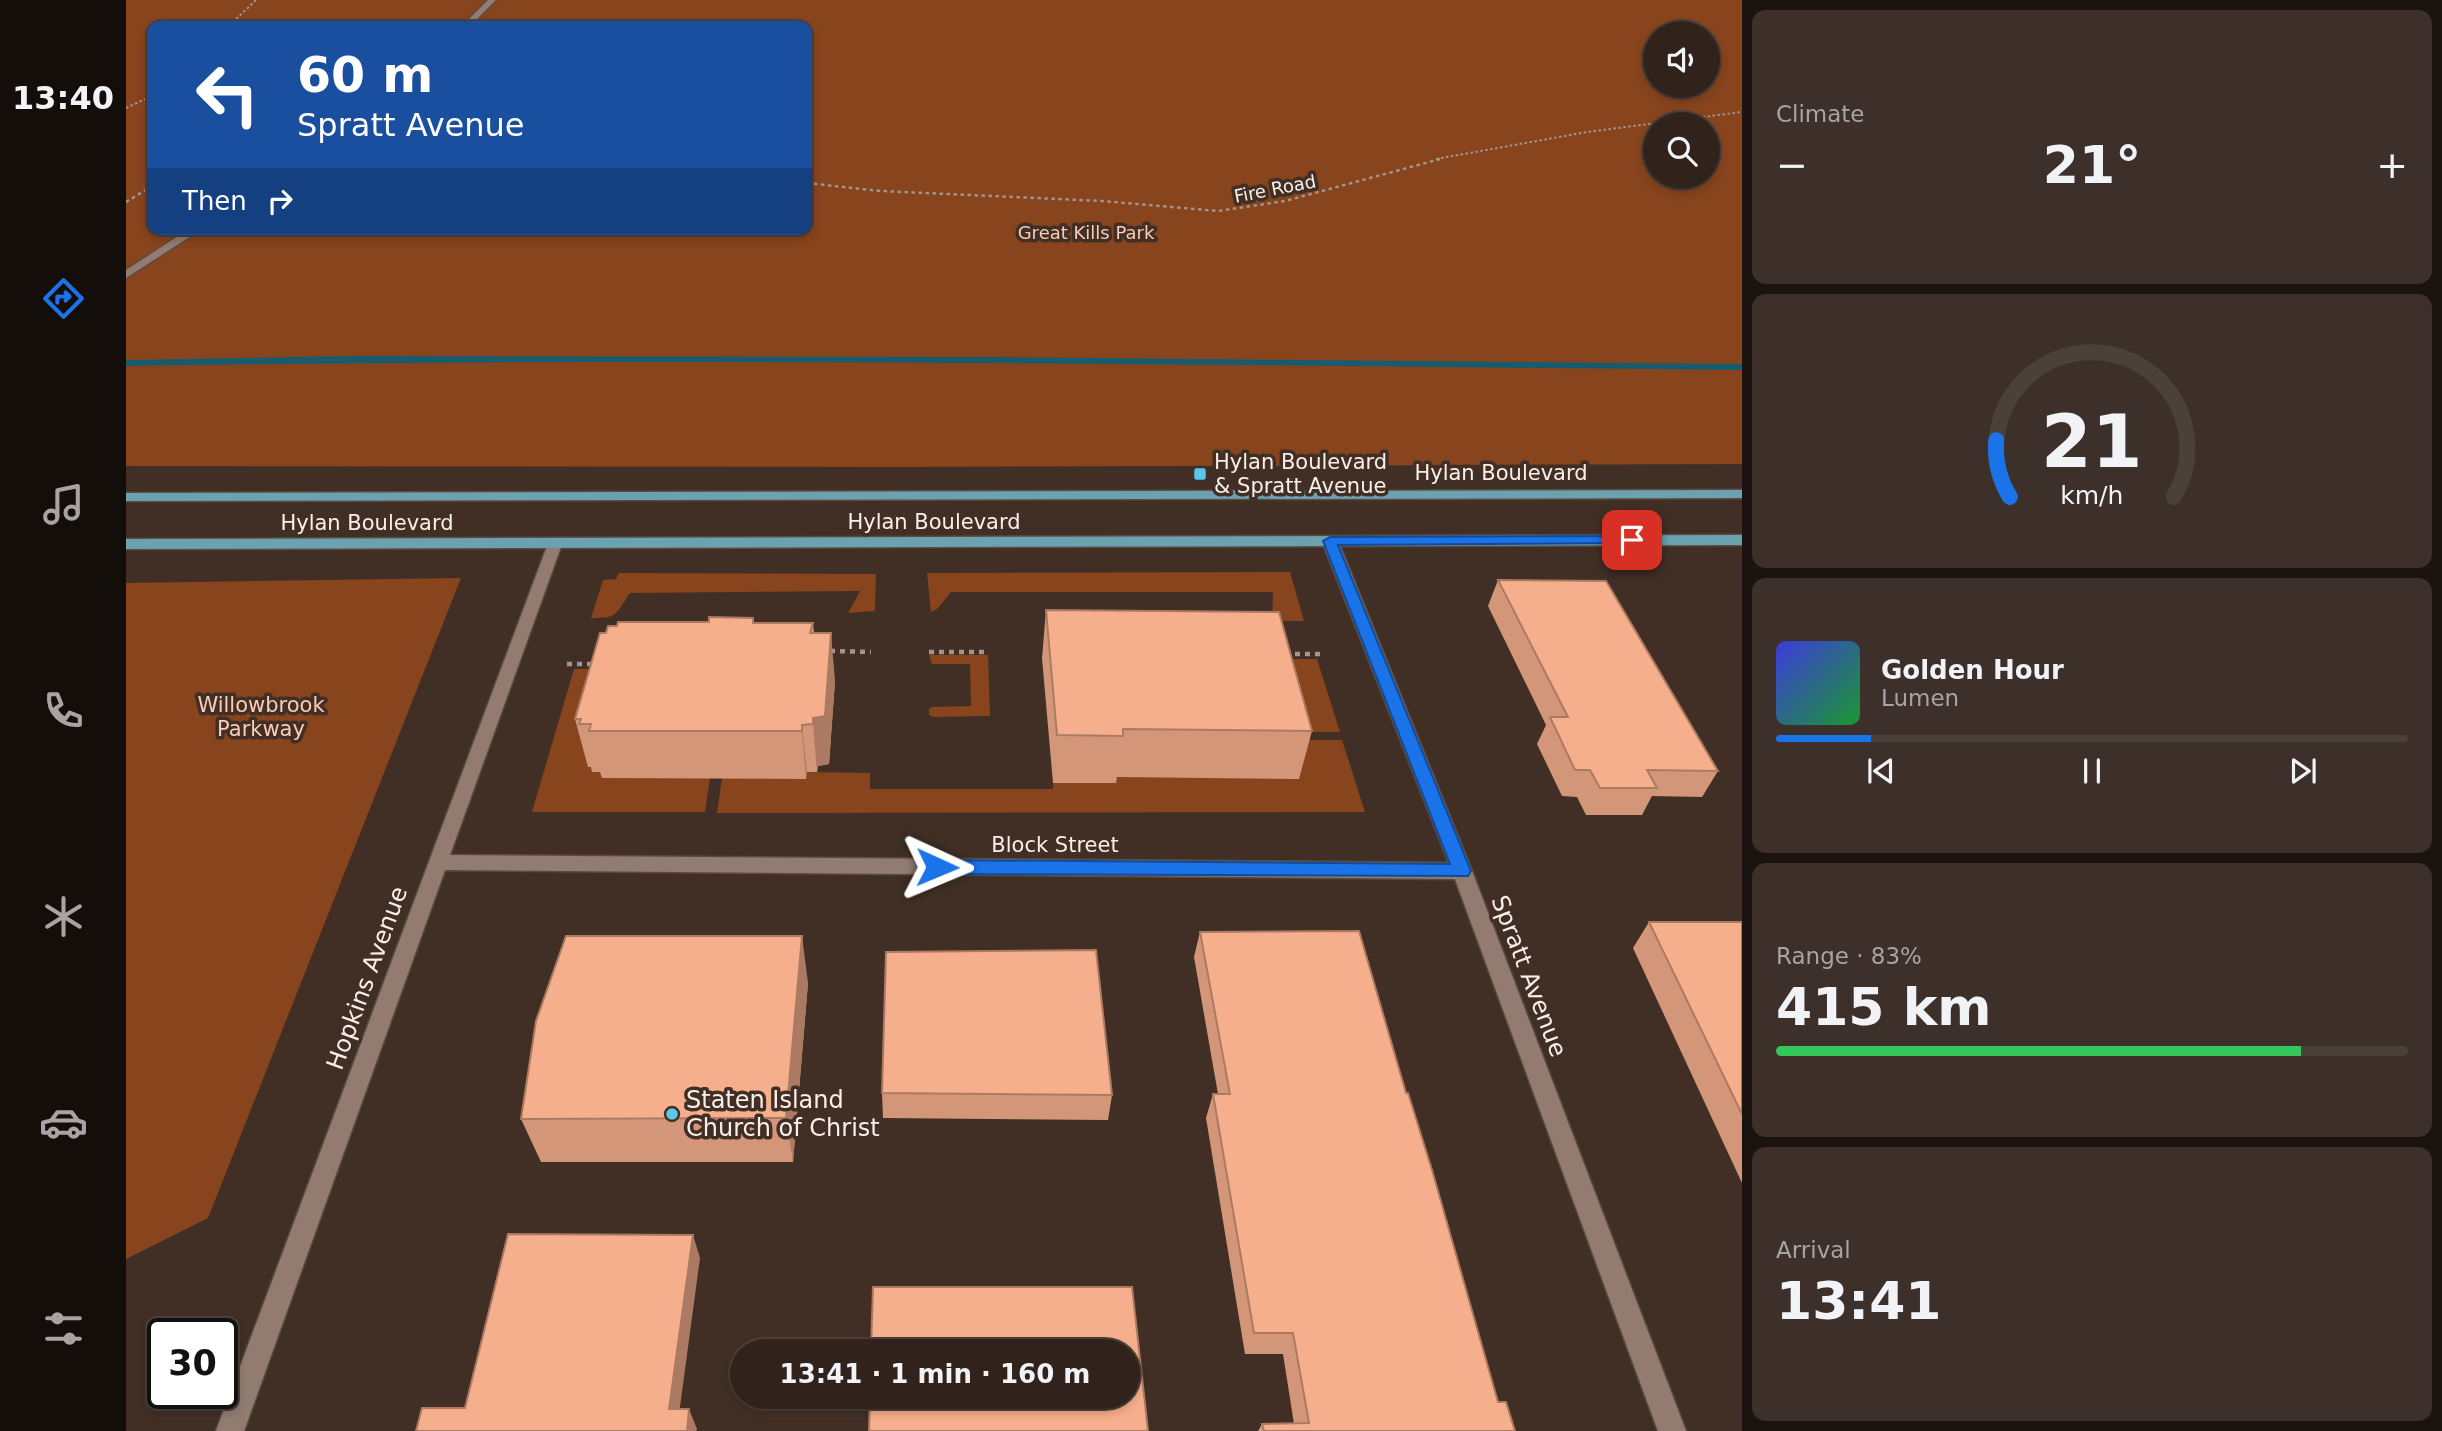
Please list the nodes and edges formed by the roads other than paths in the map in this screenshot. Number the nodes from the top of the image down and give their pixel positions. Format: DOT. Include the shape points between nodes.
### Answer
graph roads {
  1 [pos="492,0"];
  2 [pos="471,21"];
  3 [pos="188,235"];
  4 [pos="126,275"];
  5 [pos="1742,494"];
  6 [pos="126,497"];
  7 [pos="1742,540"];
  8 [pos="1330,541"];
  9 [pos="126,544"];
  10 [pos="554,544"];
  11 [pos="438,862"];
  12 [pos="1462,871"];
  13 [pos="230,1431"];
  14 [pos="1672,1431"];
  1 -- 2 [label="street"];
  3 -- 4 [label="street"];
  5 -- 6 [label="main road, Hylan Boulevard"];
  7 -- 8 [label="main road, Hylan Boulevard"];
  8 -- 10 [label="main road, Hylan Boulevard"];
  8 -- 12 [label="street, Spratt Avenue"];
  9 -- 10 [label="main road, Hylan Boulevard"];
  10 -- 11 [label="street, Hopkins Avenue"];
  11 -- 12 [label="street, Block Street"];
  11 -- 13 [label="street, Hopkins Avenue"];
  12 -- 14 [label="street, Spratt Avenue"];
}
